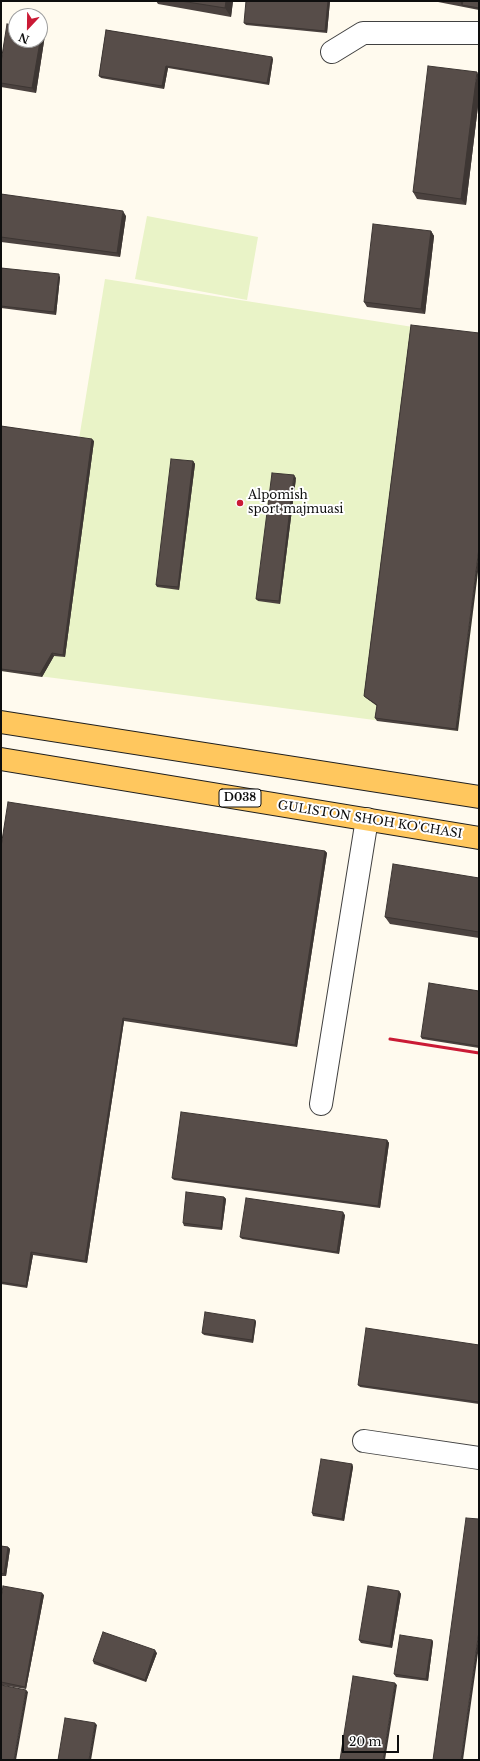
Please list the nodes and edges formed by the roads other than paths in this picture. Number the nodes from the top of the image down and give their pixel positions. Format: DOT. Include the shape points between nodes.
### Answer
graph roads {
  1 [pos="479,33"];
  2 [pos="332,52"];
  3 [pos="1,722"];
  4 [pos="1,759"];
  5 [pos="479,797"];
  6 [pos="367,819"];
  7 [pos="479,838"];
  8 [pos="321,1104"];
  9 [pos="364,1441"];
  10 [pos="479,1458"];
  1 -- 2 [label="street" via="363,33"];
  3 -- 5 [label="main road"];
  4 -- 6 [label="main road, GULISTON SHOH KO'CHASI / D038"];
  6 -- 7 [label="main road, GULISTON SHOH KO'CHASI / D038"];
  6 -- 8 [label="street"];
  9 -- 10 [label="street"];
}
